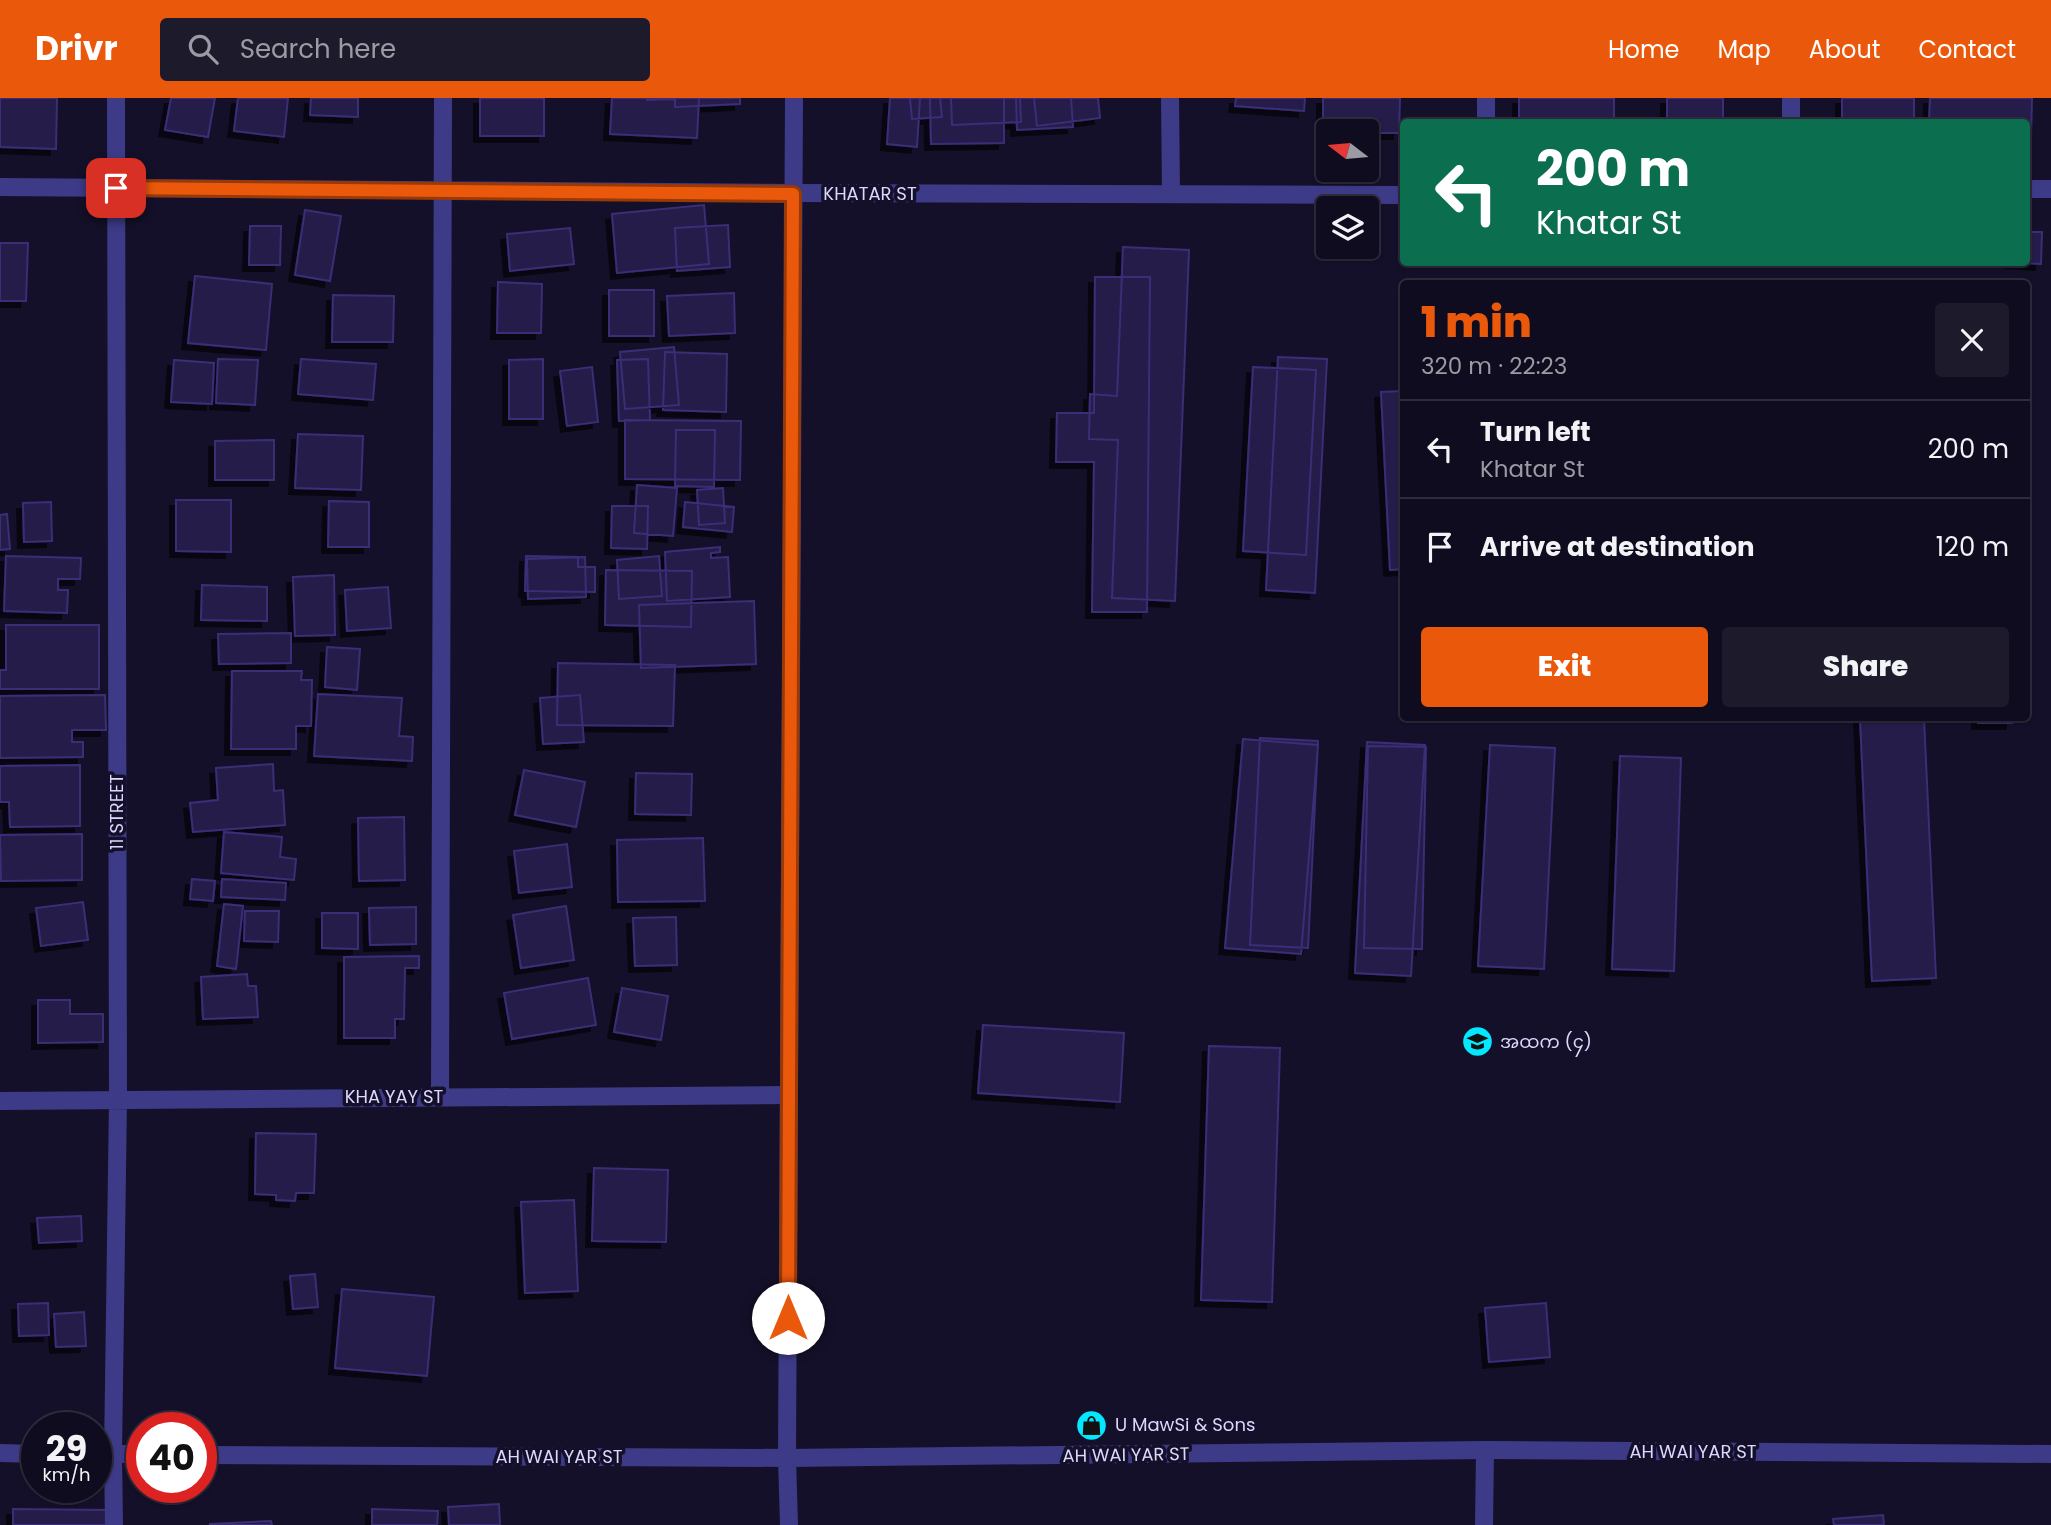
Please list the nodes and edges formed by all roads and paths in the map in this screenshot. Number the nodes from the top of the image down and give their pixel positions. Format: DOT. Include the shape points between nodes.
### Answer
graph roads {
  1 [pos="116,98"];
  2 [pos="443,98"];
  3 [pos="794,98"];
  4 [pos="1170,98"];
  5 [pos="1486,98"];
  6 [pos="1791,98"];
  7 [pos="1486,119"];
  8 [pos="1791,119"];
  9 [pos="0,187"];
  10 [pos="116,188"];
  11 [pos="2030,189"];
  12 [pos="2051,189"];
  13 [pos="442,190"];
  14 [pos="793,194"];
  15 [pos="1171,194"];
  16 [pos="1400,195"];
  17 [pos="789,1094"];
  18 [pos="440,1097"];
  19 [pos="118,1100"];
  20 [pos="0,1101"];
  21 [pos="107,1412"];
  22 [pos="1485,1451"];
  23 [pos="0,1453"];
  24 [pos="21,1454"];
  25 [pos="2051,1454"];
  26 [pos="217,1455"];
  27 [pos="787,1458"];
  28 [pos="111,1503"];
  29 [pos="114,1525"];
  30 [pos="789,1525"];
  31 [pos="1485,1525"];
  1 -- 10 [label="street, 11 STREET"];
  2 -- 13 [label="street"];
  3 -- 14 [label="street"];
  4 -- 15 [label="street"];
  5 -- 7 [label="street"];
  6 -- 8 [label="street"];
  9 -- 10 [label="street, KHATAR ST"];
  10 -- 13 [label="street, KHATAR ST"];
  10 -- 19 [label="street, 11 STREET"];
  11 -- 12 [label="street"];
  13 -- 14 [label="street, KHATAR ST"];
  13 -- 18 [label="street"];
  14 -- 15 [label="street, KHATAR ST"];
  14 -- 17 [label="street"];
  15 -- 16 [label="street, KHATAR ST"];
  17 -- 18 [label="street, KHA YAY ST"];
  17 -- 27 [label="street"];
  18 -- 19 [label="street, KHA YAY ST"];
  19 -- 20 [label="street, KHA YAY ST"];
  19 -- 21 [label="street, 11 STREET"];
  22 -- 25 [label="street, AH WAI YAR ST"];
  22 -- 27 [label="street, AH WAI YAR ST"];
  22 -- 31 [label="street"];
  23 -- 24 [label="street"];
  26 -- 27 [label="street, AH WAI YAR ST"];
  27 -- 30 [label="street"];
  28 -- 29 [label="street, 11 STREET"];
}
